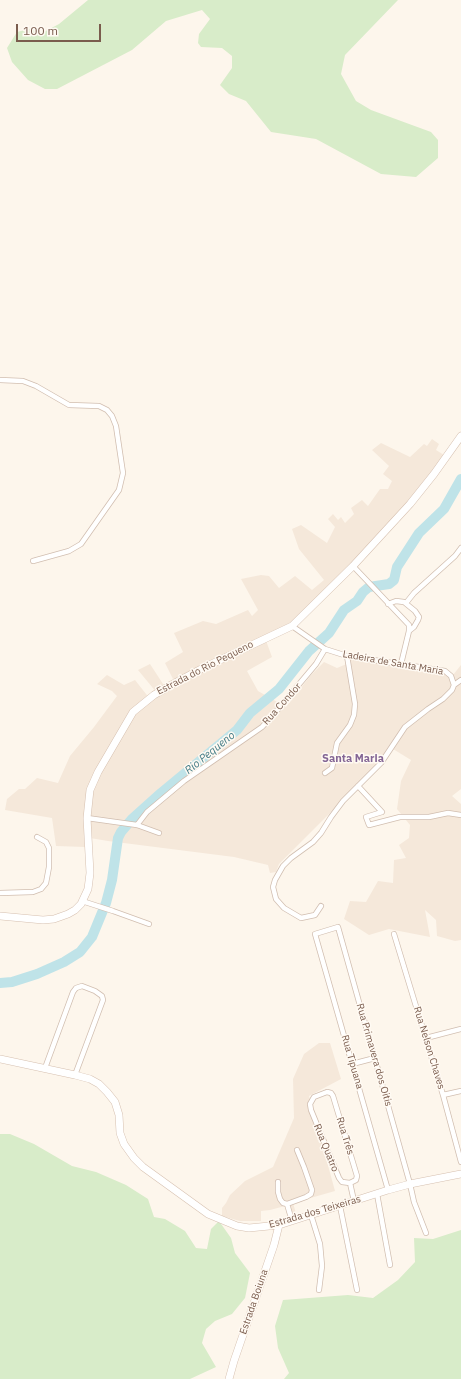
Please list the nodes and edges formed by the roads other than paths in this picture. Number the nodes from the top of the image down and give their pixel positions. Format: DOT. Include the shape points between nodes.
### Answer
graph roads {
  1 [pos="0,380"];
  2 [pos="461,436"];
  3 [pos="461,548"];
  4 [pos="33,561"];
  5 [pos="353,566"];
  6 [pos="406,603"];
  7 [pos="388,604"];
  8 [pos="292,626"];
  9 [pos="410,631"];
  10 [pos="323,648"];
  11 [pos="347,656"];
  12 [pos="401,664"];
  13 [pos="461,680"];
  14 [pos="454,685"];
  15 [pos="325,773"];
  16 [pos="358,786"];
  17 [pos="461,815"];
  18 [pos="88,818"];
  19 [pos="135,825"];
  20 [pos="159,833"];
  21 [pos="37,837"];
  22 [pos="0,893"];
  23 [pos="82,901"];
  24 [pos="321,906"];
  25 [pos="0,916"];
  26 [pos="149,924"];
  27 [pos="315,934"];
  28 [pos="394,934"];
  29 [pos="461,1029"];
  30 [pos="426,1038"];
  31 [pos="375,1058"];
  32 [pos="0,1059"];
  33 [pos="352,1064"];
  34 [pos="45,1068"];
  35 [pos="75,1075"];
  36 [pos="461,1091"];
  37 [pos="444,1095"];
  38 [pos="311,1110"];
  39 [pos="297,1150"];
  40 [pos="461,1162"];
  41 [pos="461,1174"];
  42 [pos="278,1182"];
  43 [pos="348,1183"];
  44 [pos="410,1184"];
  45 [pos="388,1190"];
  46 [pos="377,1194"];
  47 [pos="354,1201"];
  48 [pos="287,1204"];
  49 [pos="340,1206"];
  50 [pos="311,1215"];
  51 [pos="292,1220"];
  52 [pos="278,1225"];
  53 [pos="426,1233"];
  54 [pos="390,1265"];
  55 [pos="319,1290"];
  56 [pos="357,1290"];
  57 [pos="229,1379"];
  1 -- 4 [label="street" via="23,381 69,405 99,406 107,410 116,426 123,473 120,490 81,544 69,551"];
  2 -- 5 [label="street, Estrada do Rio Pequeno" via="410,504"];
  3 -- 6 [label="street"];
  5 -- 7 [label="street"];
  5 -- 8 [label="street, Estrada do Rio Pequeno"];
  6 -- 7 [label="street" via="396,601"];
  6 -- 9 [label="street" via="418,617 416,625"];
  7 -- 9 [label="street" via="408,623"];
  8 -- 10 [label="street, Ladeira de Santa Maria"];
  8 -- 18 [label="street, Estrada do Rio Pequeno" via="203,668 160,692 133,712 90,790"];
  9 -- 12 [label="street"];
  10 -- 11 [label="street, Ladeira de Santa Maria"];
  10 -- 19 [label="street, Rua Condor" via="316,664 262,727 184,781"];
  11 -- 12 [label="street, Ladeira de Santa Maria"];
  11 -- 15 [label="street" via="355,704 354,715 337,743 332,768"];
  12 -- 14 [label="street, Ladeira de Santa Maria" via="445,671 451,676"];
  13 -- 14 [label="street"];
  14 -- 16 [label="street" via="443,699 405,727 381,763"];
  16 -- 17 [label="street" via="382,812 366,817 368,825 400,817 429,817 448,813"];
  16 -- 24 [label="street" via="331,817 321,834 283,866 273,886 276,899 284,908 301,918 315,915"];
  18 -- 19 [label="street"];
  18 -- 23 [label="street, Estrada do Rio Pequeno" via="90,872 88,889"];
  19 -- 20 [label="street"];
  21 -- 22 [label="street" via="46,842 49,848 46,883 41,889 33,892"];
  23 -- 25 [label="street, Estrada do Rio Pequeno" via="75,910 54,919"];
  23 -- 26 [label="street"];
  27 -- 31 [label="street, Rua Primavera dos Oitis" via="338,927"];
  27 -- 33 [label="street, Rua Tipuana"];
  28 -- 30 [label="street, Rua Nelson Chaves"];
  29 -- 30 [label="street"];
  30 -- 37 [label="street, Rua Nelson Chaves"];
  31 -- 33 [label="street"];
  31 -- 44 [label="street, Rua Primavera dos Oitis"];
  32 -- 34 [label="street, Estrada dos Teixeiras"];
  33 -- 45 [label="street, Rua Tipuana"];
  34 -- 35 [label="street, Estrada dos Teixeiras"];
  34 -- 35 [label="street" via="73,992 82,986 95,991 103,1000"];
  35 -- 52 [label="street, Estrada dos Teixeiras" via="90,1079 107,1092 115,1102 124,1144 143,1168 167,1186 208,1214 237,1226 250,1228"];
  36 -- 37 [label="street"];
  37 -- 40 [label="street, Rua Nelson Chaves"];
  38 -- 43 [label="street, Rua Quatro" via="338,1178"];
  38 -- 43 [label="street, Rua Três" via="310,1104 314,1097 331,1093 358,1176 356,1180"];
  39 -- 48 [label="street" via="312,1190 306,1197"];
  41 -- 44 [label="street, Estrada dos Teixeiras"];
  42 -- 48 [label="street" via="280,1200"];
  43 -- 47 [label="street"];
  44 -- 45 [label="street, Estrada dos Teixeiras"];
  44 -- 53 [label="street, Rua Primavera dos Oitis"];
  45 -- 46 [label="street, Estrada dos Teixeiras"];
  46 -- 47 [label="street, Estrada dos Teixeiras"];
  46 -- 54 [label="street"];
  47 -- 49 [label="street, Estrada dos Teixeiras"];
  48 -- 51 [label="street"];
  49 -- 50 [label="street, Estrada dos Teixeiras"];
  49 -- 56 [label="street"];
  50 -- 51 [label="street, Estrada dos Teixeiras"];
  50 -- 55 [label="street" via="320,1244 322,1266"];
  51 -- 52 [label="street, Estrada dos Teixeiras"];
  52 -- 57 [label="street, Estrada Boiuna" via="274,1245"];
}
